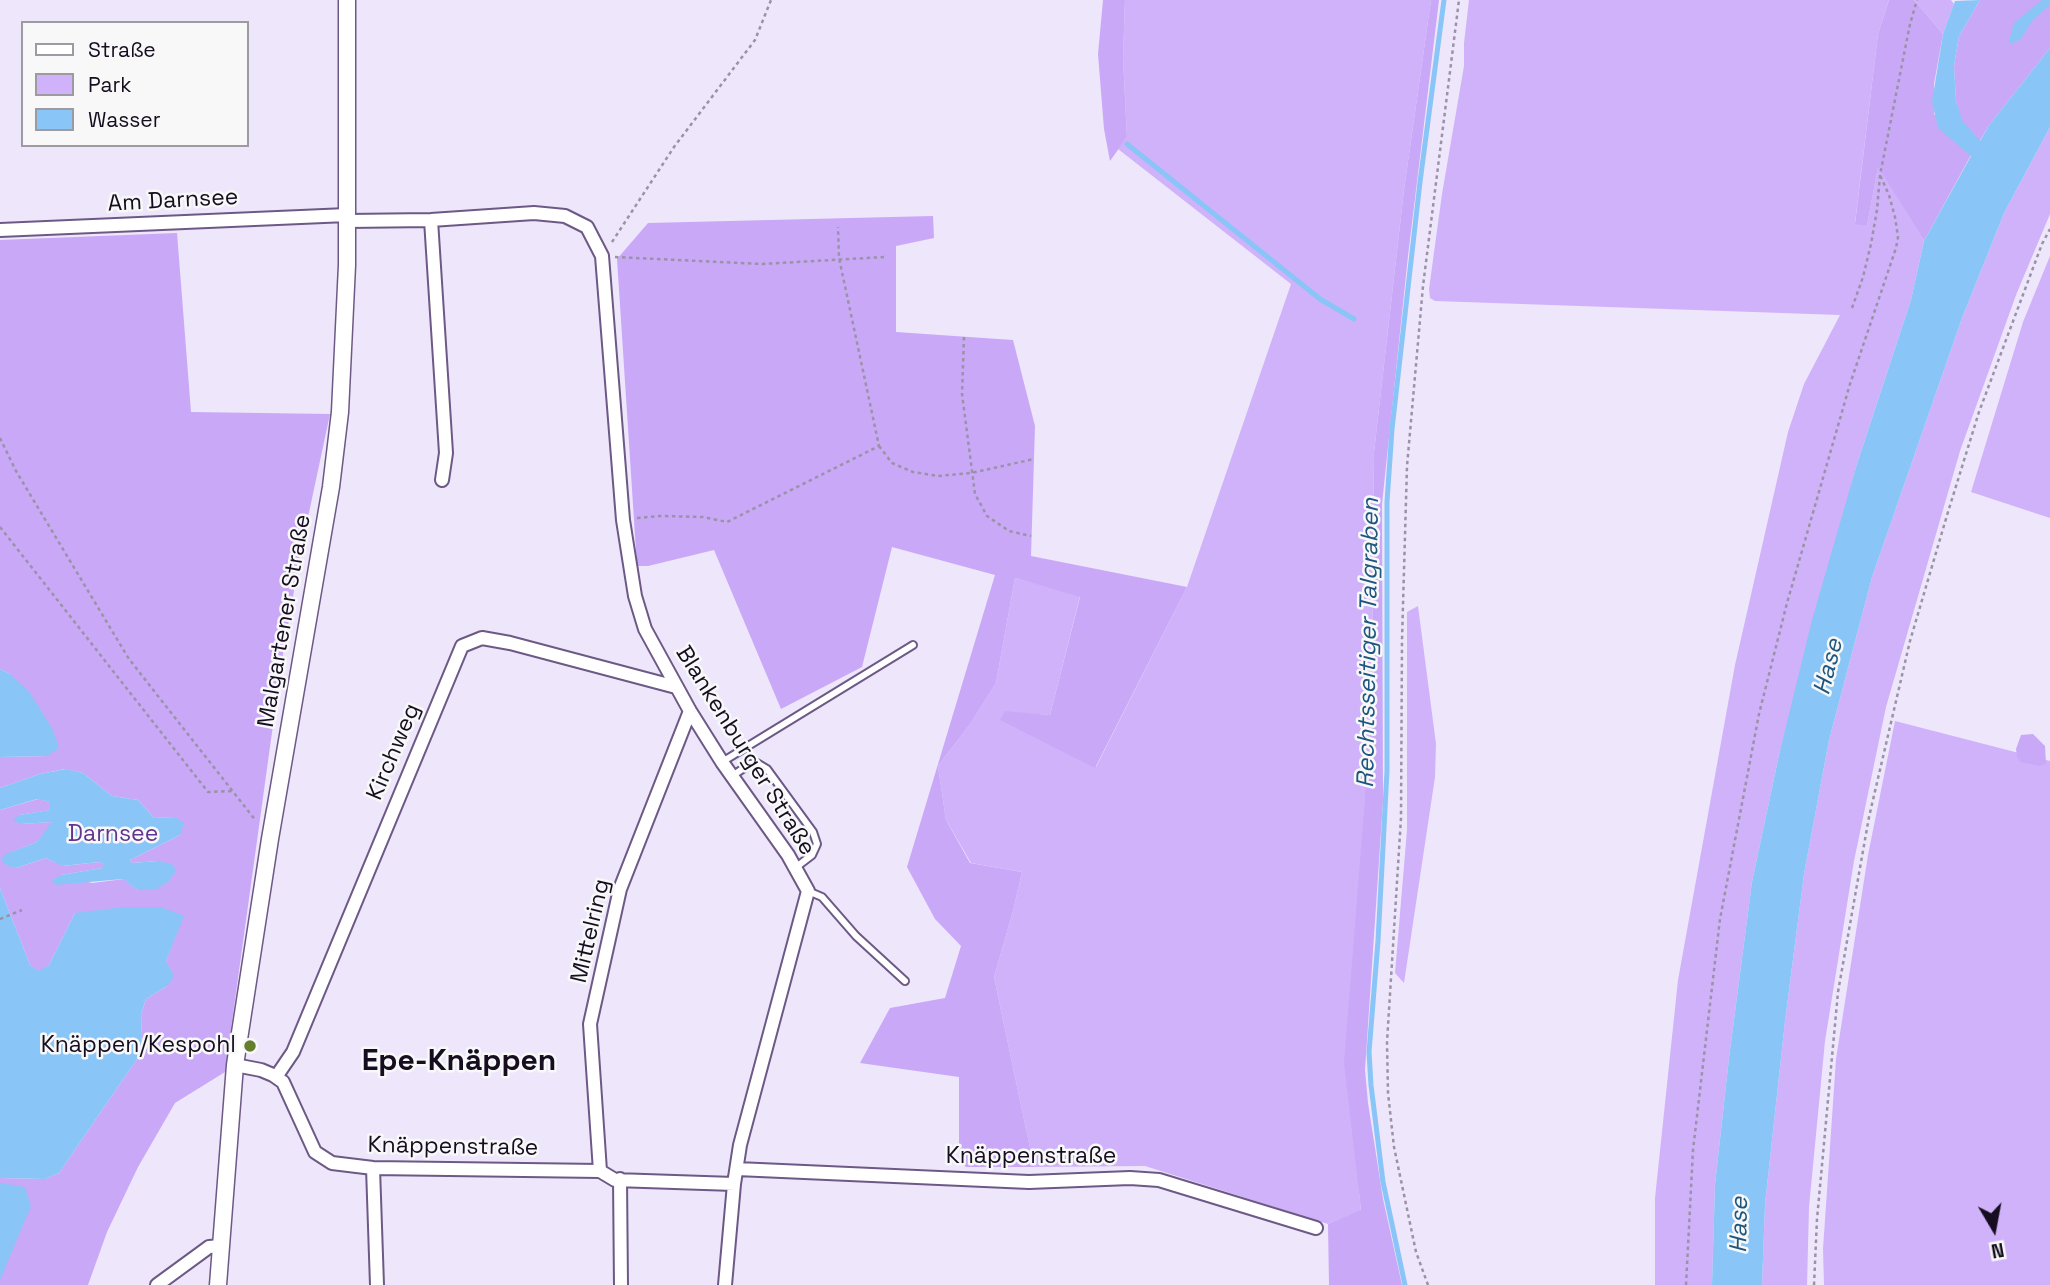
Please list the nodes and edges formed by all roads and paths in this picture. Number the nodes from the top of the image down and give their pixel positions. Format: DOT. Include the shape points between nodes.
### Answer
graph roads {
  1 [pos="347,0"];
  2 [pos="771,0"];
  3 [pos="1459,0"];
  4 [pos="1917,0"];
  5 [pos="1880,175"];
  6 [pos="347,218"];
  7 [pos="431,220"];
  8 [pos="838,227"];
  9 [pos="2050,229"];
  10 [pos="0,230"];
  11 [pos="602,256"];
  12 [pos="884,257"];
  13 [pos="839,258"];
  14 [pos="1852,308"];
  15 [pos="964,337"];
  16 [pos="0,438"];
  17 [pos="879,446"];
  18 [pos="1034,459"];
  19 [pos="971,472"];
  20 [pos="442,480"];
  21 [pos="623,520"];
  22 [pos="0,527"];
  23 [pos="1031,536"];
  24 [pos="913,645"];
  25 [pos="676,687"];
  26 [pos="690,711"];
  27 [pos="722,762"];
  28 [pos="732,776"];
  29 [pos="232,791"];
  30 [pos="270,839"];
  31 [pos="795,868"];
  32 [pos="808,891"];
  33 [pos="22,910"];
  34 [pos="0,919"];
  35 [pos="905,981"];
  36 [pos="235,1065"];
  37 [pos="276,1077"];
  38 [pos="373,1168"];
  39 [pos="737,1169"];
  40 [pos="600,1171"];
  41 [pos="620,1179"];
  42 [pos="734,1184"];
  43 [pos="1316,1228"];
  44 [pos="221,1246"];
  45 [pos="157,1285"];
  46 [pos="218,1285"];
  47 [pos="377,1285"];
  48 [pos="621,1285"];
  49 [pos="725,1285"];
  50 [pos="1427,1285"];
  51 [pos="1686,1285"];
  52 [pos="1814,1285"];
  1 -- 6 [label="street, Malgartener Straße"];
  2 -- 11 [label="path" via="755,40 674,147"];
  3 -- 50 [label="path" via="1423,286 1408,466 1401,818 1387,1042 1394,1147"];
  4 -- 5 [label="path"];
  5 -- 14 [label="path" via="1871,244"];
  5 -- 51 [label="path" via="1895,217 1896,248 1803,543 1759,713 1720,919 1693,1150"];
  6 -- 7 [label="street, Blankenburger Straße"];
  6 -- 10 [label="street, Am Darnsee"];
  6 -- 30 [label="street, Malgartener Straße" via="340,412 331,487"];
  7 -- 11 [label="street, Blankenburger Straße" via="534,213 565,216 587,227"];
  7 -- 20 [label="street" via="446,453"];
  8 -- 13 [label="path"];
  9 -- 52 [label="path" via="1979,412 1948,512 1910,641 1869,817 1838,992"];
  11 -- 13 [label="path" via="762,264"];
  11 -- 21 [label="street, Blankenburger Straße"];
  12 -- 13 [label="path"];
  13 -- 17 [label="path"];
  15 -- 19 [label="path" via="962,394"];
  16 -- 29 [label="path" via="129,659"];
  17 -- 19 [label="path" via="892,463 914,472 938,476"];
  17 -- 21 [label="path" via="727,522 692,516"];
  18 -- 19 [label="path"];
  19 -- 23 [label="path" via="975,494 988,516 1009,531"];
  21 -- 25 [label="street, Blankenburger Straße" via="645,629"];
  22 -- 29 [label="path" via="208,792"];
  24 -- 27 [label="lane"];
  25 -- 26 [label="street, Blankenburger Straße"];
  25 -- 37 [label="street, Kirchweg" via="510,643 482,638 462,646 293,1052"];
  26 -- 27 [label="street, Blankenburger Straße"];
  26 -- 40 [label="street, Mittelring" via="620,889 590,1024"];
  27 -- 28 [label="street, Blankenburger Straße"];
  28 -- 31 [label="street, Blankenburger Straße"];
  28 -- 31 [label="lane" via="750,764 767,769 813,832 817,844 812,855"];
  29 -- 30 [label="path"];
  30 -- 36 [label="street, Malgartener Straße"];
  31 -- 32 [label="street, Blankenburger Straße"];
  32 -- 35 [label="lane" via="822,898"];
  32 -- 39 [label="street, Blankenburger Straße"];
  33 -- 34 [label="path"];
  36 -- 37 [label="street"];
  36 -- 44 [label="street, Malgartener Straße"];
  37 -- 38 [label="street, Knäppenstraße" via="283,1082 315,1152 332,1163"];
  38 -- 40 [label="street, Knäppenstraße"];
  38 -- 47 [label="street"];
  39 -- 42 [label="street, Blankenburger Straße"];
  39 -- 43 [label="street, Knäppenstraße" via="1029,1182 1159,1180"];
  40 -- 41 [label="street, Knäppenstraße"];
  41 -- 42 [label="street, Knäppenstraße"];
  41 -- 48 [label="street"];
  42 -- 49 [label="street, Blankenburger Straße"];
  44 -- 45 [label="street" via="209,1247"];
  44 -- 46 [label="street, Malgartener Straße"];
}
